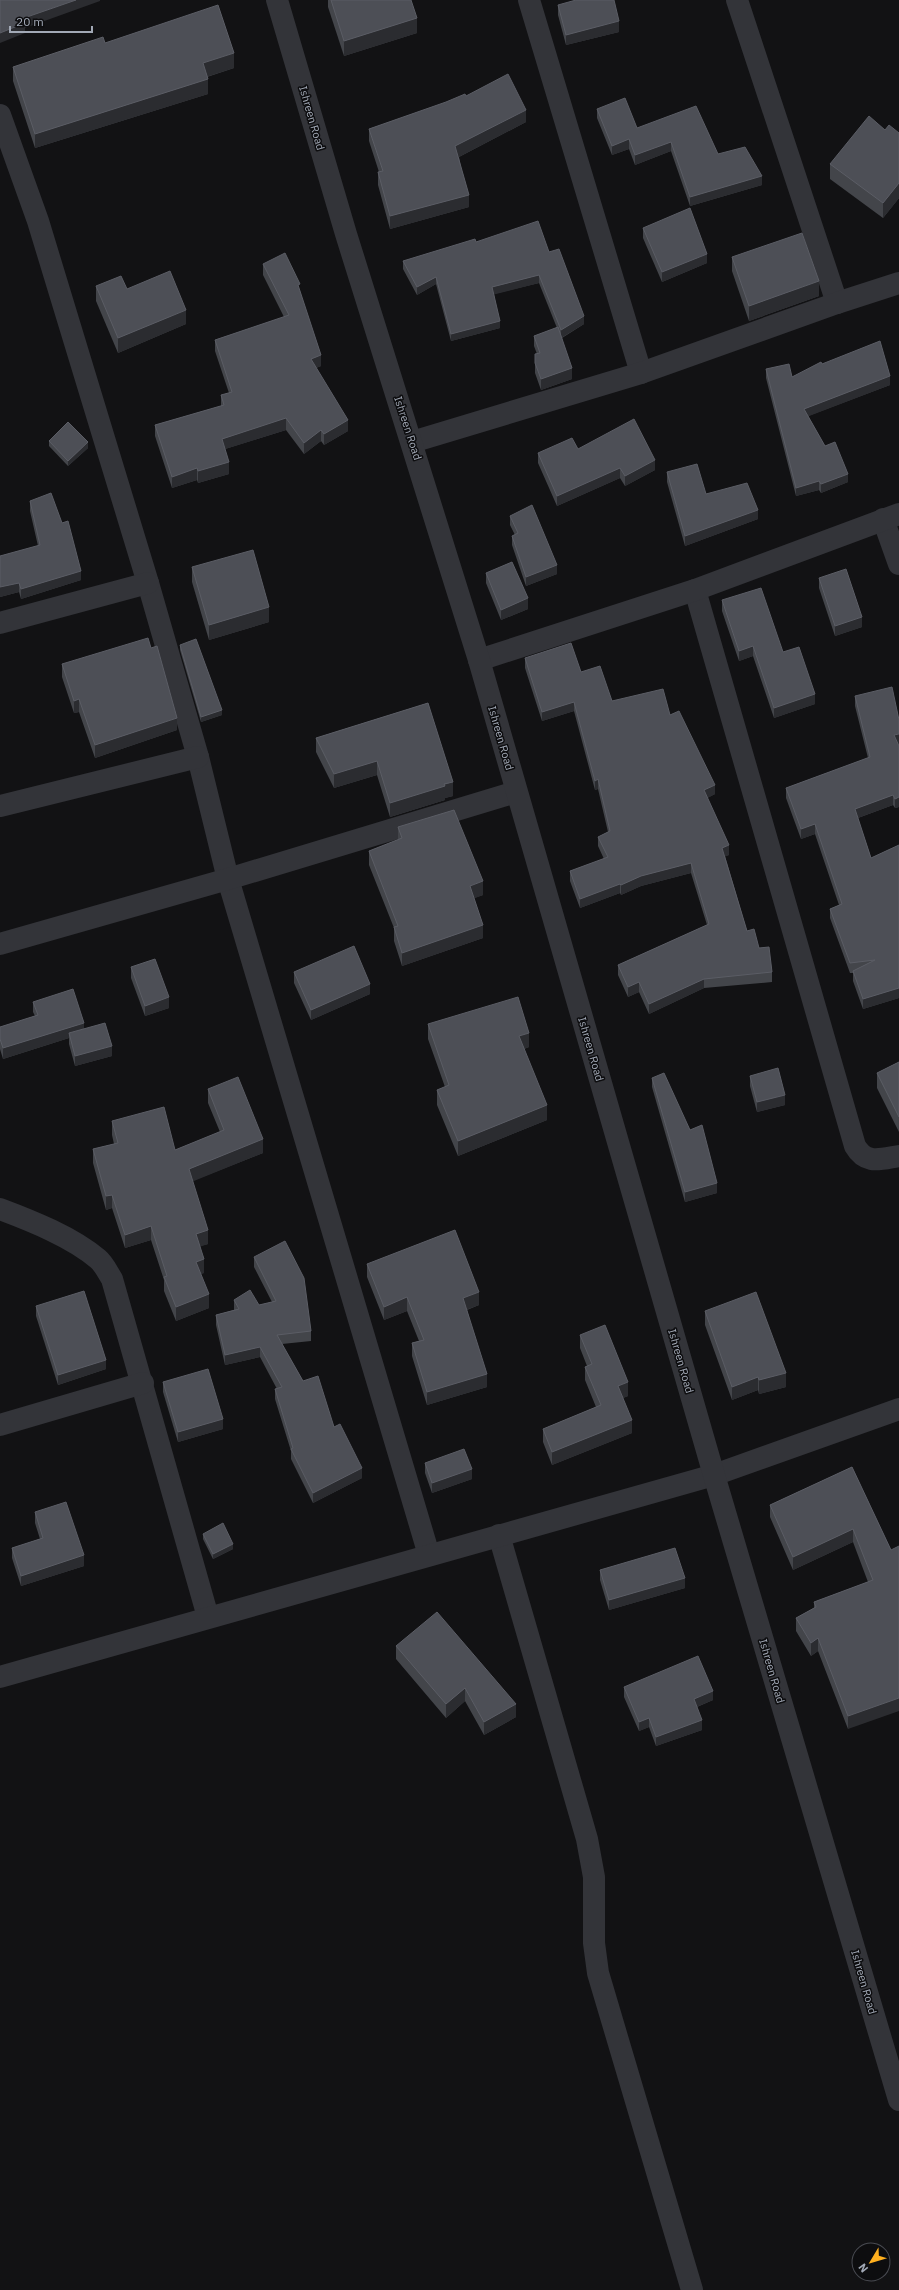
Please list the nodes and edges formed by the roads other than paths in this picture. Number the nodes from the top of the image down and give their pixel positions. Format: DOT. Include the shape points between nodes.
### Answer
graph roads {
  1 [pos="277,0"];
  2 [pos="529,0"];
  3 [pos="737,0"];
  4 [pos="0,115"];
  5 [pos="899,283"];
  6 [pos="837,303"];
  7 [pos="641,373"];
  8 [pos="412,442"];
  9 [pos="891,517"];
  10 [pos="899,564"];
  11 [pos="148,584"];
  12 [pos="695,590"];
  13 [pos="0,623"];
  14 [pos="479,660"];
  15 [pos="198,757"];
  16 [pos="516,792"];
  17 [pos="0,806"];
  18 [pos="228,879"];
  19 [pos="0,944"];
  20 [pos="899,1156"];
  21 [pos="0,1209"];
  22 [pos="142,1383"];
  23 [pos="899,1409"];
  24 [pos="0,1425"];
  25 [pos="714,1475"];
  26 [pos="499,1535"];
  27 [pos="429,1555"];
  28 [pos="208,1617"];
  29 [pos="0,1677"];
  30 [pos="899,2100"];
  31 [pos="692,2290"];
  1 -- 8 [label="street, Ishreen Road" via="346,234"];
  2 -- 7 [label="street"];
  3 -- 6 [label="street"];
  4 -- 11 [label="street" via="38,221"];
  5 -- 6 [label="street"];
  6 -- 7 [label="street"];
  7 -- 8 [label="street"];
  8 -- 14 [label="street, Ishreen Road"];
  9 -- 10 [label="street"];
  9 -- 12 [label="street"];
  11 -- 13 [label="street"];
  11 -- 15 [label="street"];
  12 -- 14 [label="street"];
  12 -- 20 [label="street" via="855,1146 861,1156 869,1159"];
  14 -- 16 [label="street, Ishreen Road"];
  15 -- 17 [label="street"];
  15 -- 18 [label="street"];
  16 -- 18 [label="street"];
  16 -- 25 [label="street, Ishreen Road"];
  18 -- 19 [label="street"];
  18 -- 27 [label="street"];
  21 -- 22 [label="street" via="40,1225 99,1260 112,1279"];
  22 -- 24 [label="street"];
  22 -- 28 [label="street"];
  23 -- 25 [label="street"];
  25 -- 26 [label="street"];
  25 -- 30 [label="street, Ishreen Road"];
  26 -- 27 [label="street"];
  26 -- 31 [label="street" via="587,1839 594,1877 594,1943 598,1972"];
  27 -- 28 [label="street"];
  28 -- 29 [label="street"];
}
